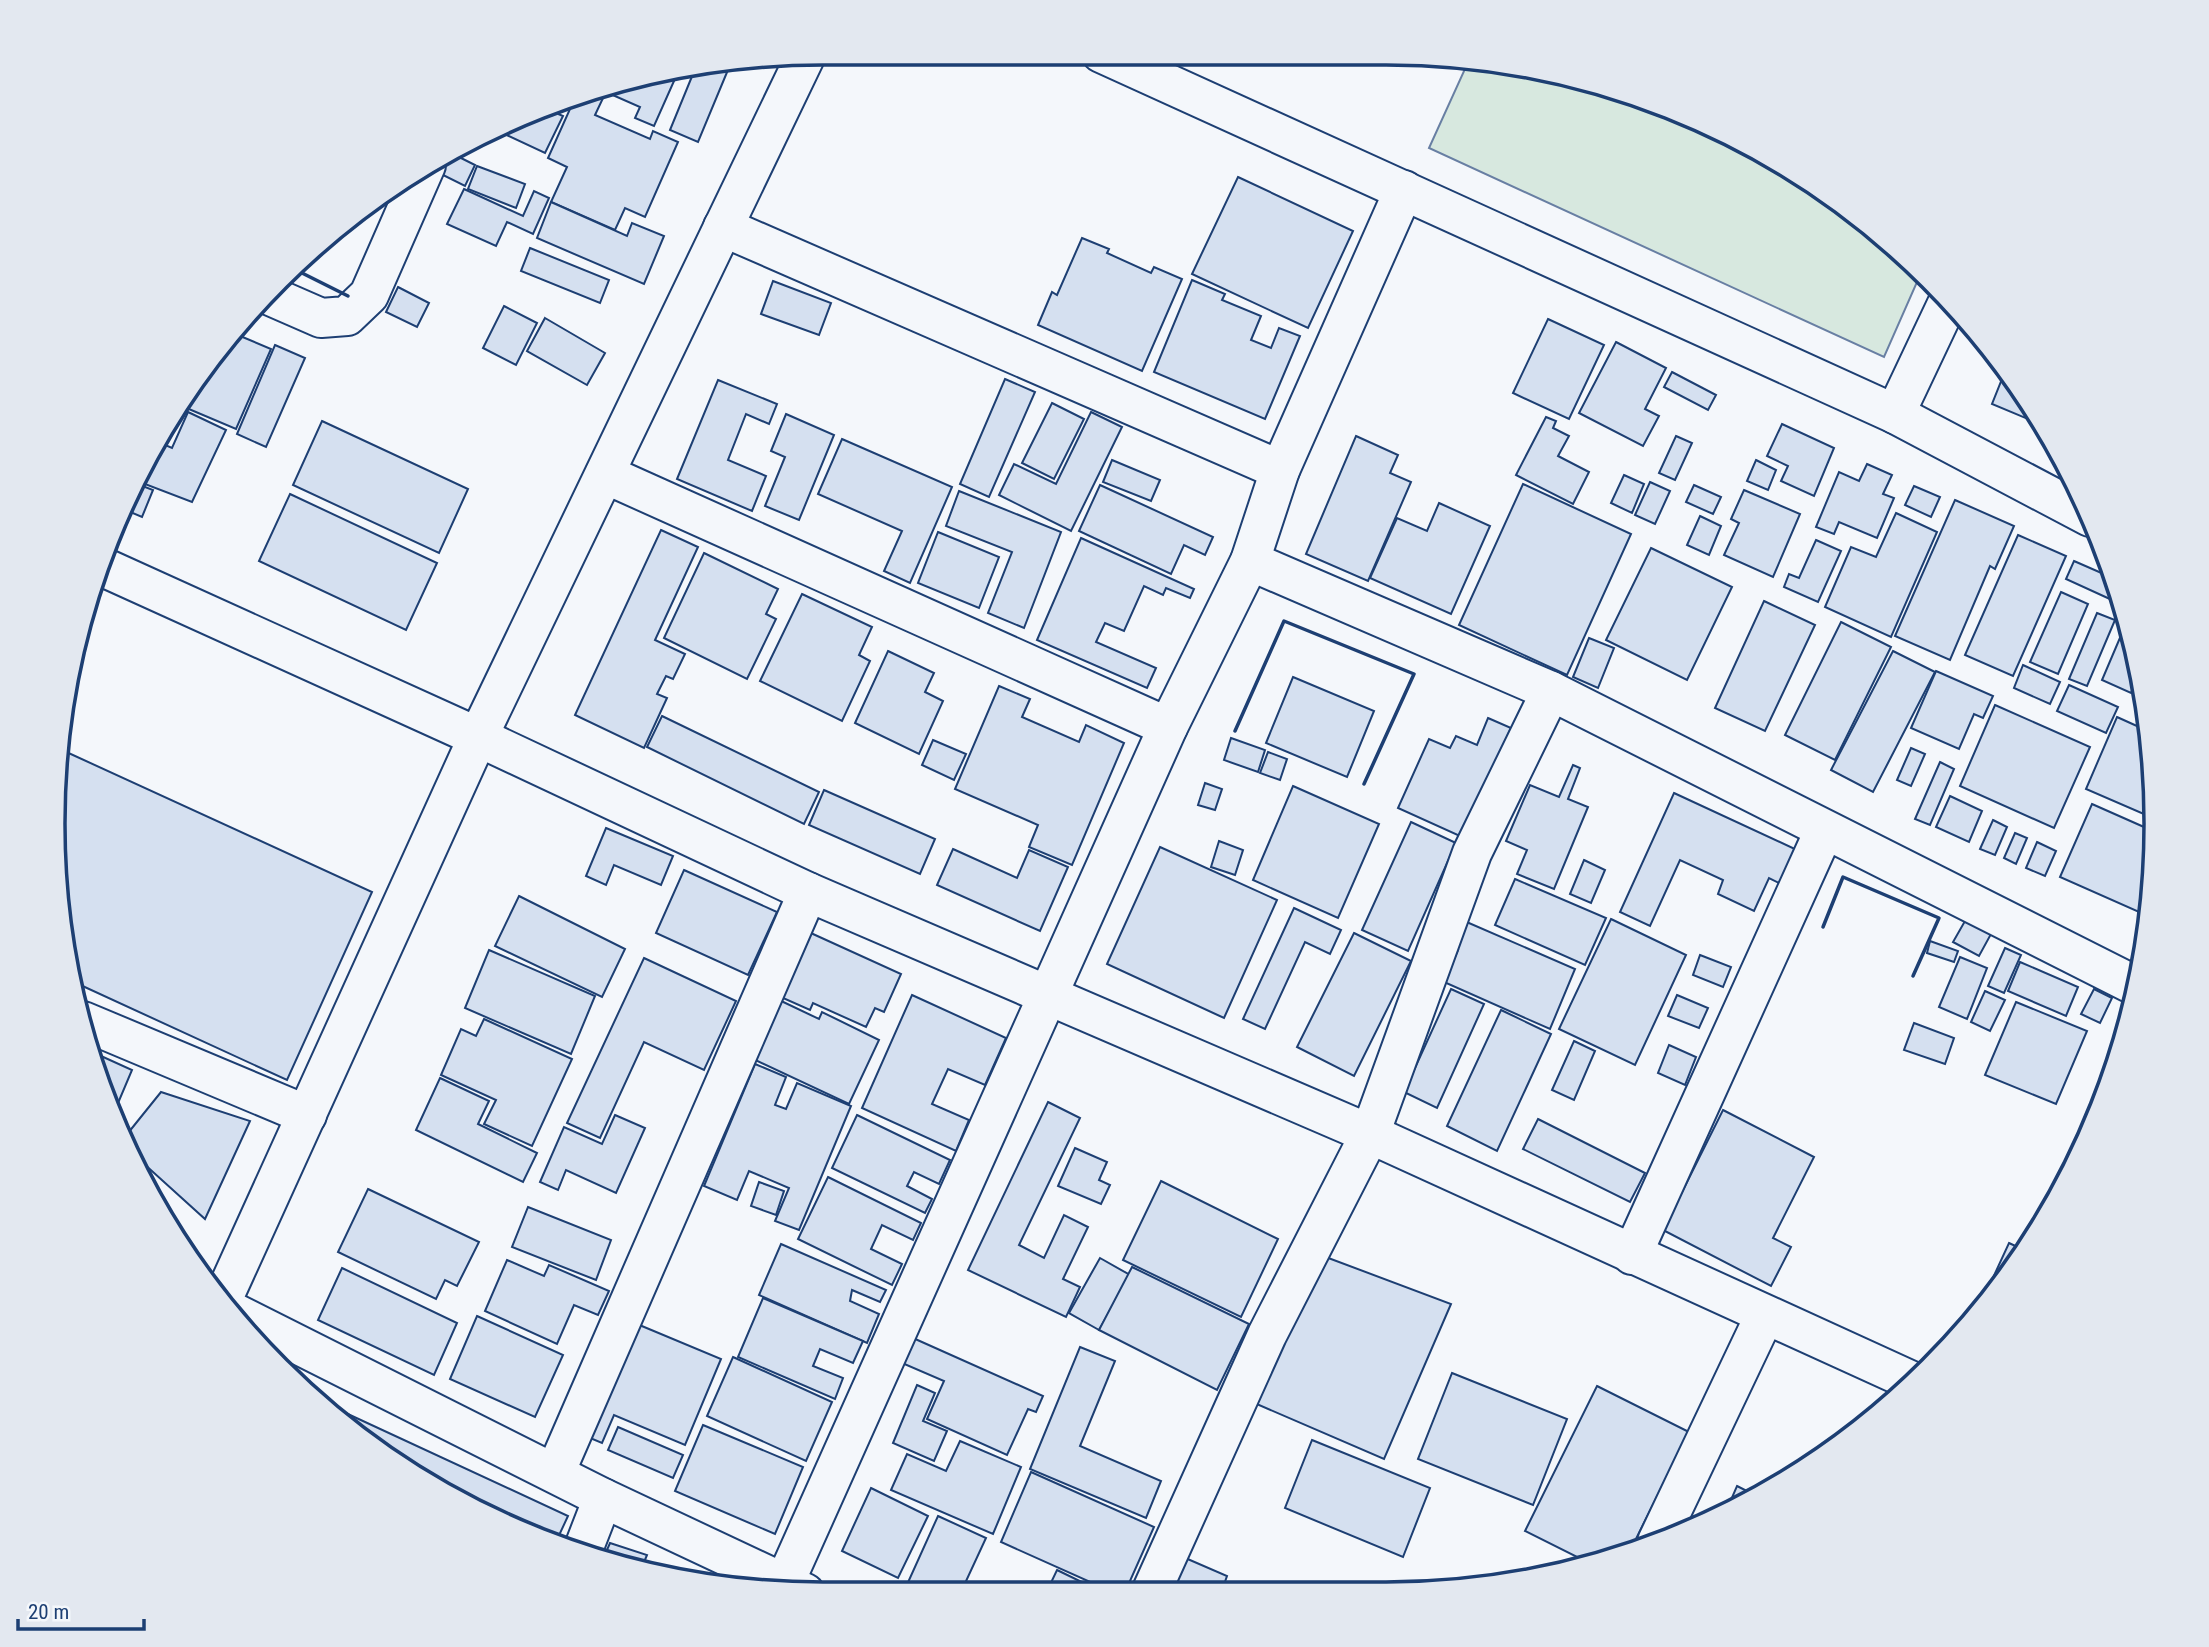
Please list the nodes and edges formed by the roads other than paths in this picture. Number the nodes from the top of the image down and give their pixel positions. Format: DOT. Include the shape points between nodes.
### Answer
graph roads {
  1 [pos="801,65"];
  2 [pos="1128,65"];
  3 [pos="418,183"];
  4 [pos="1404,190"];
  5 [pos="723,228"];
  6 [pos="276,299"];
  7 [pos="1944,310"];
  8 [pos="1895,414"];
  9 [pos="1280,470"];
  10 [pos="605,474"];
  11 [pos="2075,509"];
  12 [pos="1250,561"];
  13 [pos="109,570"];
  14 [pos="1551,691"];
  15 [pos="1168,727"];
  16 [pos="478,737"];
  17 [pos="1824,831"];
  18 [pos="808,892"];
  19 [pos="2128,982"];
  20 [pos="1049,996"];
  21 [pos="92,1025"];
  22 [pos="307,1115"];
  23 [pos="1370,1134"];
  24 [pos="1632,1255"];
  25 [pos="227,1291"];
  26 [pos="1765,1315"];
  27 [pos="250,1321"];
  28 [pos="1904,1377"];
  29 [pos="555,1473"];
  30 [pos="603,1498"];
  31 [pos="1663,1529"];
  32 [pos="585,1544"];
  33 [pos="770,1581"];
  34 [pos="793,1581"];
  35 [pos="1156,1582"];
  1 -- 5 [label="street"];
  2 -- 4 [label="street"];
  3 -- 6 [label="street" via="369,295 347,316 321,318"];
  4 -- 8 [label="street"];
  4 -- 9 [label="street"];
  5 -- 9 [label="street"];
  5 -- 10 [label="street"];
  7 -- 8 [label="street"];
  8 -- 11 [label="street"];
  9 -- 12 [label="street"];
  10 -- 15 [label="street"];
  10 -- 16 [label="street"];
  12 -- 14 [label="street"];
  12 -- 15 [label="street"];
  13 -- 16 [label="street"];
  14 -- 17 [label="street"];
  14 -- 23 [label="street" via="1472,853"];
  15 -- 20 [label="street"];
  16 -- 18 [label="street"];
  16 -- 22 [label="street"];
  17 -- 19 [label="street"];
  17 -- 24 [label="street"];
  18 -- 20 [label="street"];
  18 -- 29 [label="street"];
  20 -- 23 [label="street"];
  20 -- 34 [label="street"];
  21 -- 22 [label="street"];
  22 -- 25 [label="street"];
  23 -- 24 [label="street"];
  23 -- 35 [label="street" via="1267,1335"];
  24 -- 26 [label="street"];
  26 -- 28 [label="street"];
  26 -- 31 [label="street"];
  27 -- 29 [label="street"];
  29 -- 30 [label="street"];
  30 -- 32 [label="street"];
  30 -- 33 [label="street"];
}
